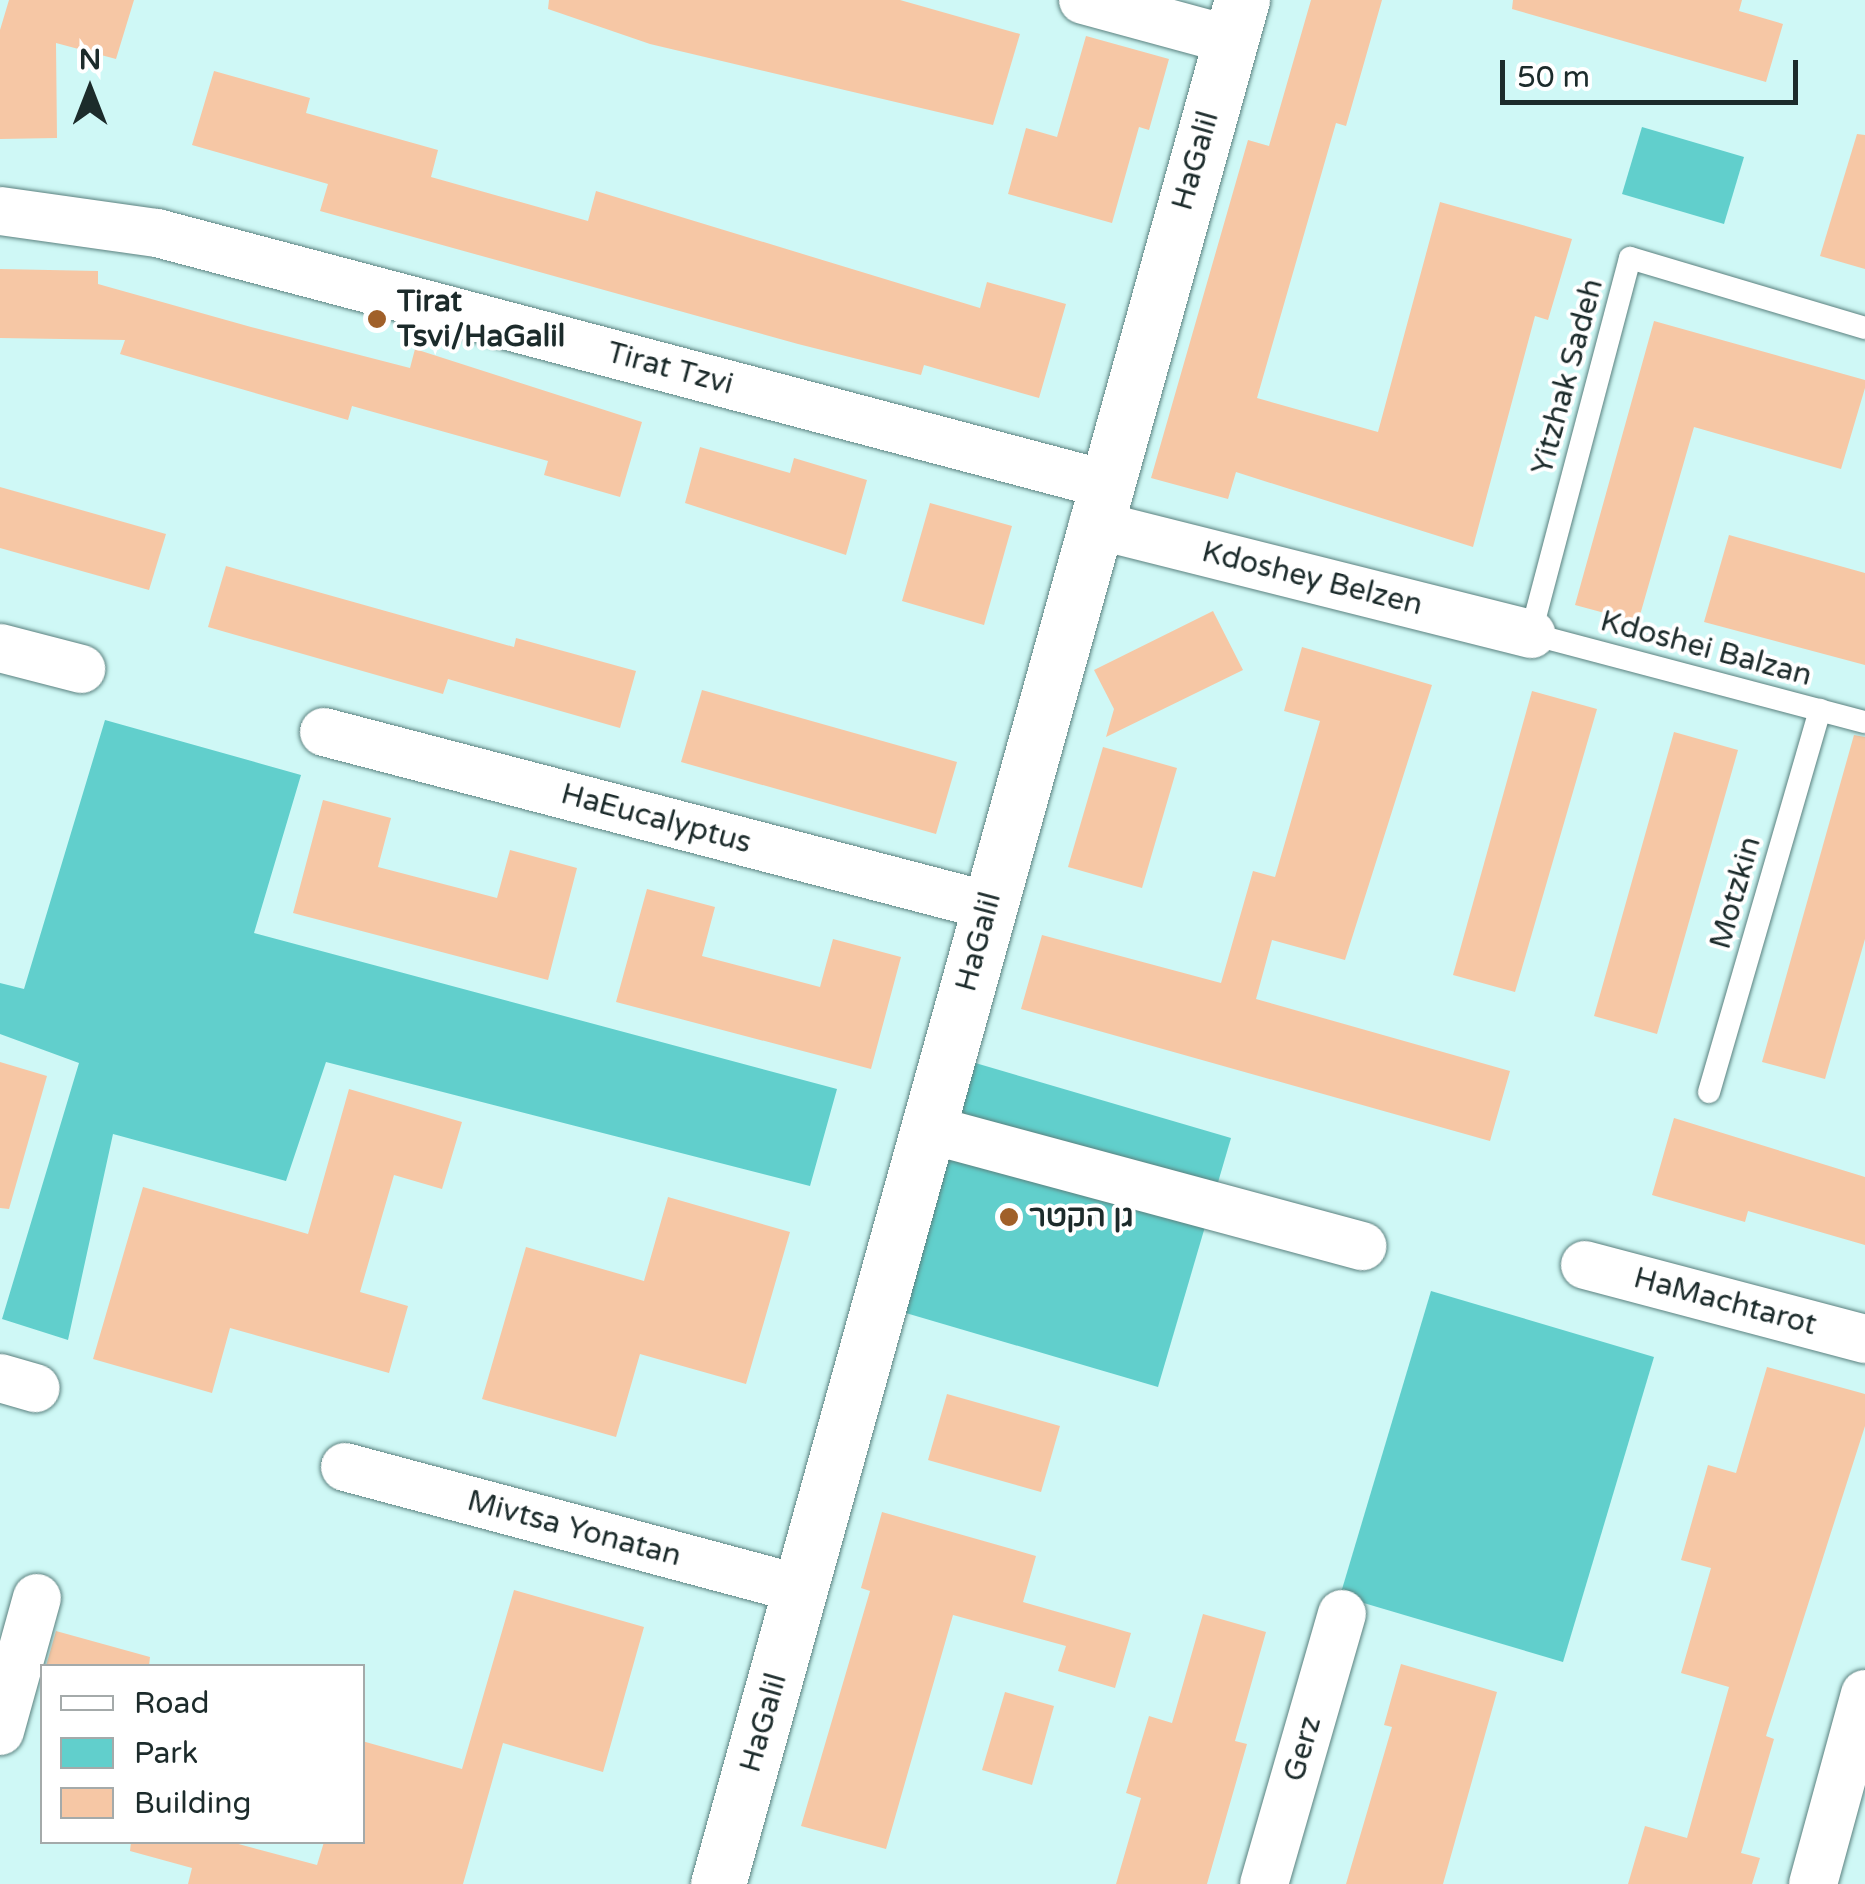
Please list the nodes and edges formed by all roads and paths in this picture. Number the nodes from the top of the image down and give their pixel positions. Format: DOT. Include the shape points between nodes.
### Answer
graph roads {
  1 [pos="1083,0"];
  2 [pos="1236,20"];
  3 [pos="0,211"];
  4 [pos="1865,328"];
  5 [pos="1098,504"];
  6 [pos="1531,634"];
  7 [pos="0,648"];
  8 [pos="81,669"];
  9 [pos="1820,710"];
  10 [pos="1865,722"];
  11 [pos="324,732"];
  12 [pos="989,906"];
  13 [pos="1708,1092"];
  14 [pos="928,1130"];
  15 [pos="1363,1246"];
  16 [pos="1586,1265"];
  17 [pos="1865,1339"];
  18 [pos="345,1467"];
  19 [pos="803,1590"];
  20 [pos="37,1598"];
  21 [pos="1342,1614"];
  22 [pos="1865,1694"];
  23 [pos="0,1730"];
  24 [pos="718,1884"];
  25 [pos="1264,1884"];
  26 [pos="1813,1884"];
  1 -- 2 [label="street"];
  2 -- 5 [label="street, HaGalil"];
  3 -- 5 [label="street, Tirat Tzvi" via="157,233"];
  4 -- 6 [label="lane, Yitzhak Sadeh" via="1630,258"];
  5 -- 6 [label="street, Kdoshey Belzen"];
  5 -- 12 [label="street, HaGalil"];
  6 -- 9 [label="lane, Kdoshei Balzan"];
  7 -- 8 [label="street"];
  9 -- 10 [label="lane, Kdoshei Balzan"];
  9 -- 13 [label="lane, Motzkin"];
  11 -- 12 [label="street, HaEucalyptus"];
  12 -- 14 [label="street, HaGalil"];
  14 -- 15 [label="street"];
  14 -- 19 [label="street, HaGalil"];
  16 -- 17 [label="street, HaMachtarot"];
  18 -- 19 [label="street, Mivtsa Yonatan"];
  19 -- 24 [label="street, HaGalil"];
  20 -- 23 [label="street"];
  21 -- 25 [label="street, Gerz"];
  22 -- 26 [label="street"];
}
